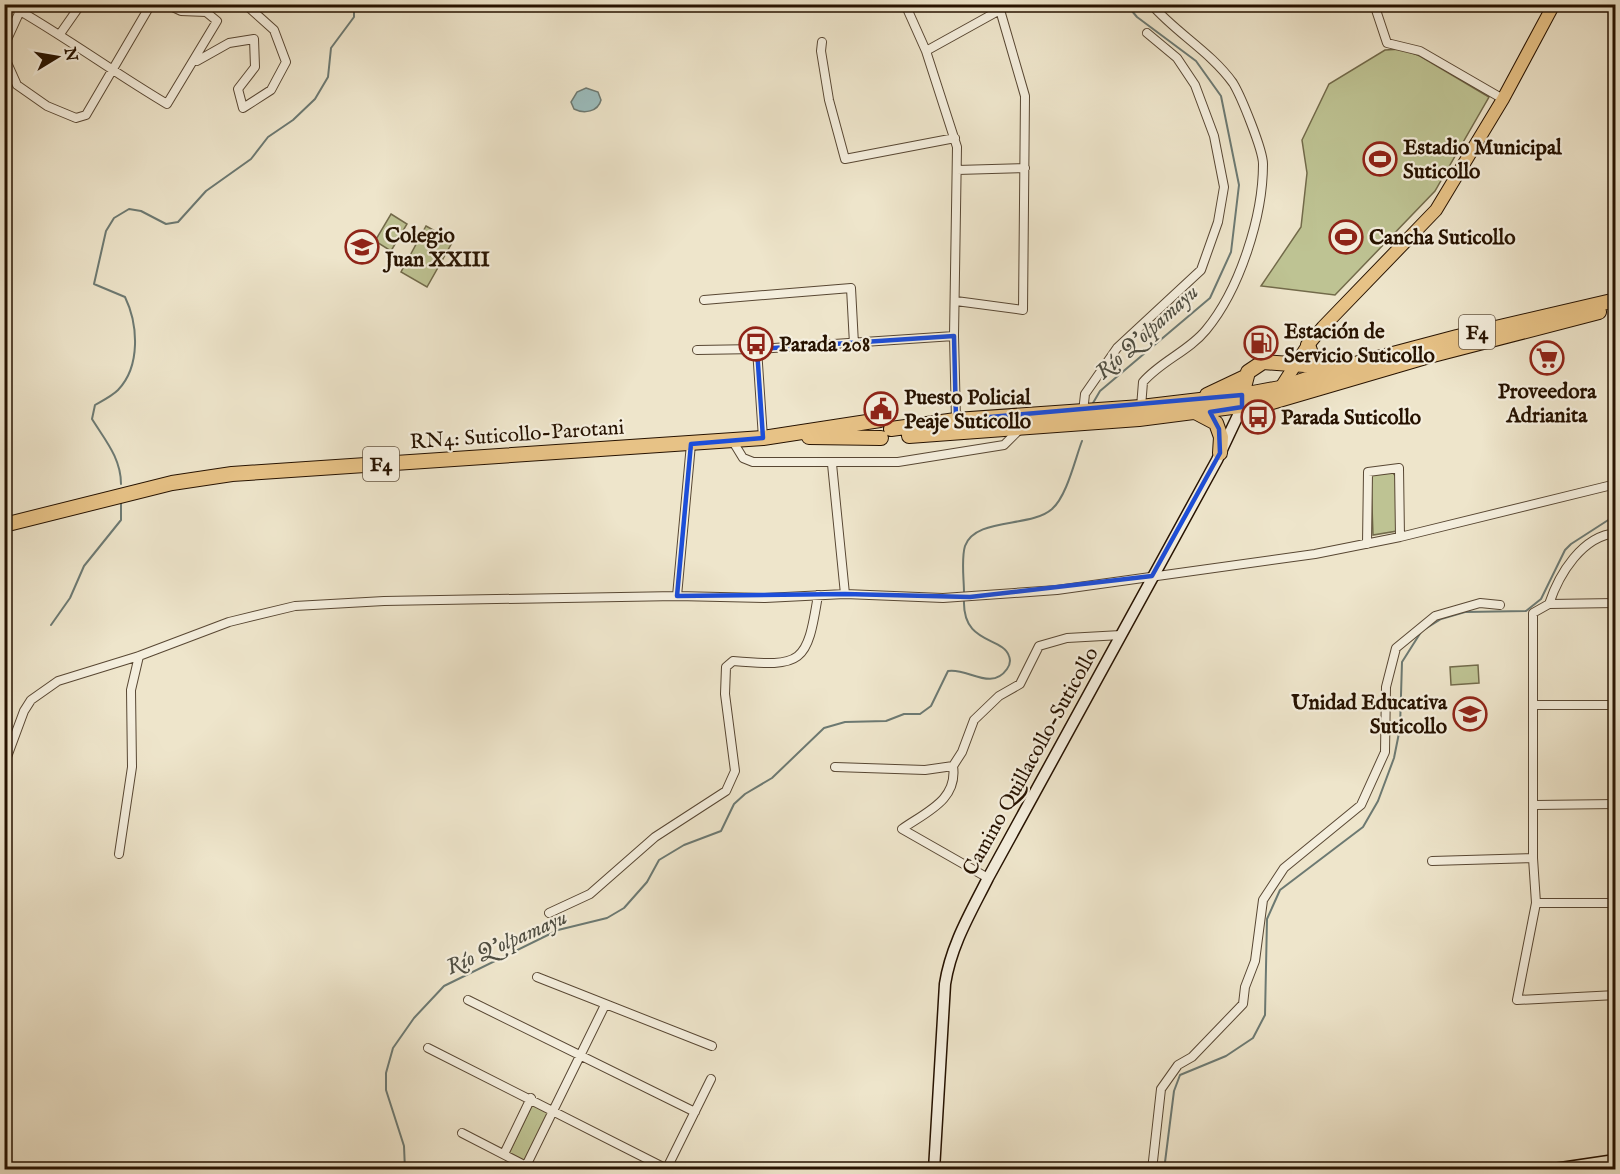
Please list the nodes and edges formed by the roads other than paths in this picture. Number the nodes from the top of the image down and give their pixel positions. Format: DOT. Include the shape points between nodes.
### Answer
graph roads {
  1 [pos="8,4"];
  2 [pos="81,4"];
  3 [pos="151,4"];
  4 [pos="166,4"];
  5 [pos="245,4"];
  6 [pos="284,4"];
  7 [pos="304,4"];
  8 [pos="905,4"];
  9 [pos="1151,4"];
  10 [pos="1374,4"];
  11 [pos="1554,4"];
  12 [pos="20,11"];
  13 [pos="1147,33"];
  14 [pos="60,34"];
  15 [pos="822,42"];
  16 [pos="4,46"];
  17 [pos="926,51"];
  18 [pos="4,56"];
  19 [pos="192,66"];
  20 [pos="112,72"];
  21 [pos="1503,99"];
  22 [pos="955,138"];
  23 [pos="1025,168"];
  24 [pos="957,170"];
  25 [pos="704,300"];
  26 [pos="1616,300"];
  27 [pos="956,301"];
  28 [pos="1616,309"];
  29 [pos="954,336"];
  30 [pos="854,344"];
  31 [pos="1308,345"];
  32 [pos="757,349"];
  33 [pos="697,350"];
  34 [pos="1277,362"];
  35 [pos="1295,365"];
  36 [pos="1333,367"];
  37 [pos="1245,378"];
  38 [pos="1280,388"];
  39 [pos="1242,401"];
  40 [pos="1186,402"];
  41 [pos="1272,402"];
  42 [pos="1141,407"];
  43 [pos="1083,412"];
  44 [pos="1197,413"];
  45 [pos="956,420"];
  46 [pos="1022,427"];
  47 [pos="886,429"];
  48 [pos="786,436"];
  49 [pos="763,438"];
  50 [pos="732,440"];
  51 [pos="691,444"];
  52 [pos="1220,453"];
  53 [pos="832,464"];
  54 [pos="1616,484"];
  55 [pos="4,525"];
  56 [pos="1616,534"];
  57 [pos="1400,537"];
  58 [pos="1368,544"];
  59 [pos="1152,576"];
  60 [pos="845,594"];
  61 [pos="818,595"];
  62 [pos="677,596"];
  63 [pos="1616,603"];
  64 [pos="1549,604"];
  65 [pos="1500,605"];
  66 [pos="1121,634"];
  67 [pos="139,656"];
  68 [pos="1534,705"];
  69 [pos="1616,705"];
  70 [pos="4,765"];
  71 [pos="953,766"];
  72 [pos="835,767"];
  73 [pos="1616,804"];
  74 [pos="1535,805"];
  75 [pos="119,854"];
  76 [pos="1533,858"];
  77 [pos="1432,861"];
  78 [pos="988,878"];
  79 [pos="1536,903"];
  80 [pos="1616,903"];
  81 [pos="549,913"];
  82 [pos="537,977"];
  83 [pos="1616,995"];
  84 [pos="468,1000"];
  85 [pos="606,1005"];
  86 [pos="712,1046"];
  87 [pos="428,1048"];
  88 [pos="581,1054"];
  89 [pos="711,1079"];
  90 [pos="531,1098"];
  91 [pos="553,1109"];
  92 [pos="695,1112"];
  93 [pos="462,1133"];
  94 [pos="504,1154"];
  95 [pos="525,1167"];
  96 [pos="666,1169"];
  97 [pos="534,1170"];
  98 [pos="934,1170"];
  99 [pos="1152,1170"];
  1 -- 12 [label="street"];
  2 -- 14 [label="street"];
  3 -- 20 [label="street"];
  4 -- 19 [label="street" via="181,11 206,12 217,21"];
  5 -- 19 [label="street" via="274,30 286,62 271,90 243,108 238,89 255,67 254,39 229,43"];
  6 -- 7 [label="street"];
  8 -- 17 [label="street"];
  9 -- 42 [label="street" via="1211,57 1234,85 1263,161 1262,185 1239,274 1205,331 1143,382"];
  10 -- 21 [label="street" via="1387,43 1420,51"];
  11 -- 21 [label="main road"];
  12 -- 14 [label="street"];
  12 -- 16 [label="street"];
  13 -- 43 [label="street" via="1178,58 1199,95 1214,136 1224,187 1218,222 1201,270 1117,348 1085,394"];
  14 -- 20 [label="street"];
  15 -- 22 [label="street" via="829,100 845,159"];
  17 -- 22 [label="street"];
  17 -- 23 [label="street" via="1000,10 1025,96"];
  18 -- 20 [label="street" via="17,85 47,106 76,118 86,115"];
  19 -- 20 [label="street" via="167,104"];
  21 -- 31 [label="main road" via="1436,210"];
  22 -- 24 [label="street"];
  23 -- 24 [label="street"];
  23 -- 27 [label="street" via="1023,310"];
  24 -- 27 [label="street"];
  25 -- 30 [label="street" via="851,288"];
  26 -- 36 [label="highway, F4"];
  27 -- 29 [label="street"];
  28 -- 41 [label="highway, F4" via="1429,356"];
  29 -- 30 [label="street"];
  29 -- 45 [label="street"];
  30 -- 32 [label="street"];
  31 -- 34 [label="main road"];
  31 -- 35 [label="main road"];
  31 -- 36 [label="highway" via="1313,359"];
  32 -- 33 [label="street"];
  32 -- 49 [label="street"];
  34 -- 35 [label="highway"];
  34 -- 37 [label="highway" via="1254,365"];
  35 -- 36 [label="highway"];
  35 -- 38 [label="main road"];
  36 -- 38 [label="highway, F4"];
  37 -- 39 [label="highway"];
  37 -- 40 [label="highway"];
  38 -- 39 [label="highway, F4"];
  38 -- 41 [label="main road"];
  39 -- 40 [label="highway, F4"];
  39 -- 41 [label="highway, F4"];
  39 -- 44 [label="highway, F4"];
  39 -- 52 [label="main road, Camino Quillacollo-Suticollo"];
  40 -- 42 [label="highway, F4"];
  42 -- 43 [label="highway, F4"];
  43 -- 45 [label="highway, F4"];
  44 -- 46 [label="highway, F4"];
  44 -- 52 [label="highway" via="1215,423 1221,437"];
  45 -- 47 [label="highway, F4"];
  46 -- 47 [label="highway, F4"];
  46 -- 53 [label="street" via="1004,445 898,462"];
  47 -- 48 [label="highway, RN4: Suticollo-Parotani / F4"];
  47 -- 48 [label="highway, RN4: Suticollo-Parotani / F4"];
  48 -- 49 [label="highway, RN4: Suticollo-Parotani / F4"];
  49 -- 50 [label="highway, RN4: Suticollo-Parotani / F4"];
  50 -- 51 [label="highway, RN4: Suticollo-Parotani / F4"];
  50 -- 53 [label="street" via="744,458 753,462"];
  51 -- 55 [label="highway, RN4: Suticollo-Parotani / F4" via="232,474 172,483"];
  51 -- 62 [label="street"];
  52 -- 59 [label="main road, Camino Quillacollo-Suticollo"];
  53 -- 60 [label="street"];
  54 -- 57 [label="street"];
  56 -- 64 [label="street" via="1603,534 1580,550"];
  57 -- 58 [label="street"];
  57 -- 58 [label="street" via="1399,468 1368,472"];
  58 -- 59 [label="street" via="1277,561"];
  59 -- 60 [label="street" via="1058,590 954,598"];
  59 -- 66 [label="main road, Camino Quillacollo-Suticollo"];
  60 -- 61 [label="street"];
  61 -- 62 [label="street"];
  61 -- 81 [label="street" via="811,637 798,657 781,664 733,661 726,667 724,694 735,771 726,792 655,837 590,894"];
  62 -- 67 [label="street" via="295,606 229,622"];
  63 -- 64 [label="street"];
  64 -- 68 [label="street" via="1533,613"];
  65 -- 99 [label="street" via="1480,603 1435,616 1395,648 1386,687 1384,752 1361,804 1284,868 1263,900 1255,961 1243,1005 1192,1057 1178,1065 1161,1089"];
  66 -- 71 [label="street" via="1067,638 1039,646 1020,684 999,696 974,720"];
  66 -- 78 [label="main road, Camino Quillacollo-Suticollo"];
  67 -- 70 [label="street" via="58,681 31,700"];
  67 -- 75 [label="street" via="131,690 132,767"];
  68 -- 69 [label="street"];
  68 -- 74 [label="street"];
  71 -- 72 [label="street" via="925,770"];
  71 -- 78 [label="street" via="954,777 945,800 902,829"];
  73 -- 74 [label="street"];
  74 -- 76 [label="street"];
  76 -- 77 [label="street"];
  76 -- 79 [label="street"];
  78 -- 98 [label="main road, Camino Quillacollo-Suticollo" via="948,963"];
  79 -- 80 [label="street"];
  79 -- 83 [label="street" via="1517,1000"];
  82 -- 85 [label="street"];
  84 -- 88 [label="street"];
  85 -- 86 [label="street"];
  85 -- 88 [label="street"];
  87 -- 90 [label="street"];
  88 -- 91 [label="street"];
  88 -- 92 [label="street"];
  89 -- 92 [label="street"];
  90 -- 91 [label="street"];
  90 -- 94 [label="street"];
  91 -- 95 [label="street"];
  91 -- 96 [label="street"];
  92 -- 96 [label="street"];
  93 -- 94 [label="street"];
  94 -- 95 [label="street"];
  95 -- 97 [label="street"];
}
